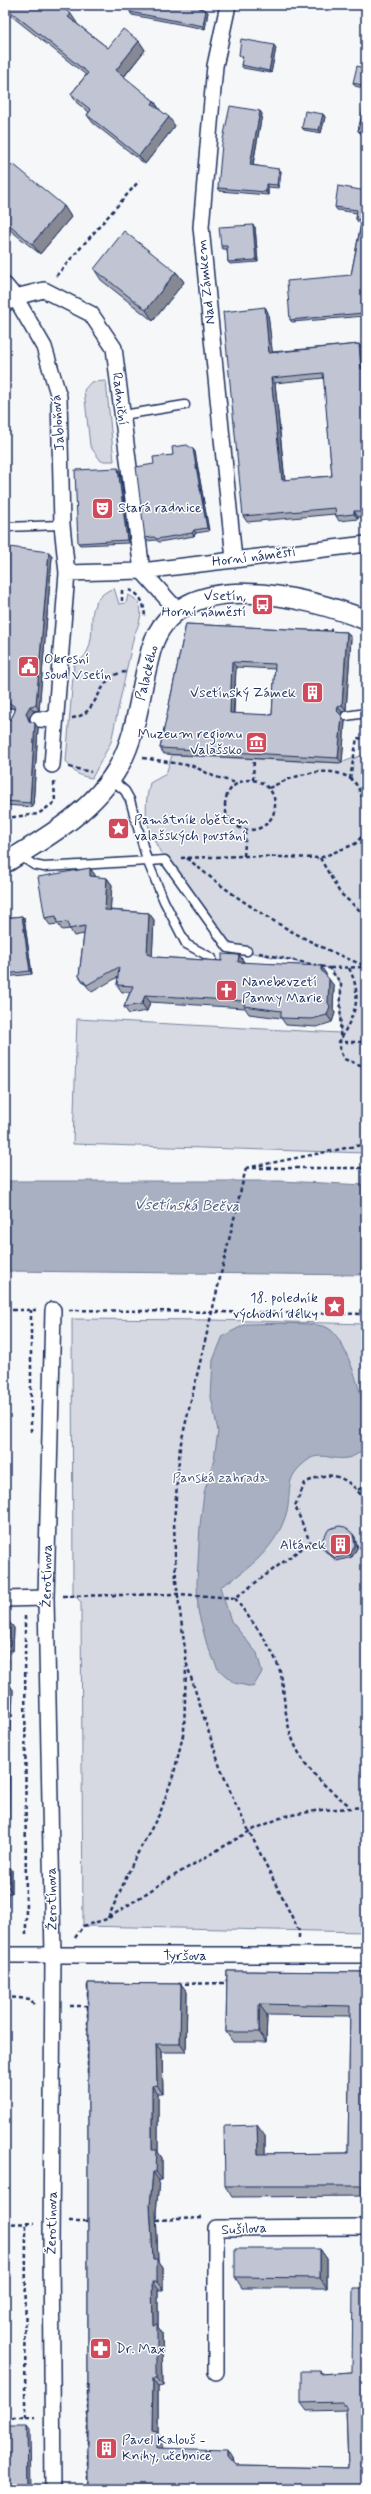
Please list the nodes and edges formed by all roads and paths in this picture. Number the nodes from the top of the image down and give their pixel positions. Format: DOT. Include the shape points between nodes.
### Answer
graph roads {
  1 [pos="228,5"];
  2 [pos="139,181"];
  3 [pos="55,278"];
  4 [pos="5,285"];
  5 [pos="10,300"];
  6 [pos="185,405"];
  7 [pos="123,415"];
  8 [pos="62,525"];
  9 [pos="5,527"];
  10 [pos="366,544"];
  11 [pos="234,559"];
  12 [pos="142,571"];
  13 [pos="67,573"];
  14 [pos="122,590"];
  15 [pos="177,610"];
  16 [pos="358,616"];
  17 [pos="145,618"];
  18 [pos="336,630"];
  19 [pos="305,631"];
  20 [pos="130,678"];
  21 [pos="366,713"];
  22 [pos="346,716"];
  23 [pos="38,719"];
  24 [pos="54,720"];
  25 [pos="366,739"];
  26 [pos="145,753"];
  27 [pos="143,758"];
  28 [pos="254,759"];
  29 [pos="140,763"];
  30 [pos="52,765"];
  31 [pos="104,776"];
  32 [pos="350,779"];
  33 [pos="253,780"];
  34 [pos="236,784"];
  35 [pos="269,788"];
  36 [pos="366,808"];
  37 [pos="5,818"];
  38 [pos="246,830"];
  39 [pos="366,832"];
  40 [pos="244,856"];
  41 [pos="187,858"];
  42 [pos="320,858"];
  43 [pos="11,859"];
  44 [pos="147,860"];
  45 [pos="165,860"];
  46 [pos="366,916"];
  47 [pos="249,951"];
  48 [pos="212,958"];
  49 [pos="366,967"];
  50 [pos="329,968"];
  51 [pos="348,968"];
  52 [pos="340,1042"];
  53 [pos="366,1042"];
  54 [pos="366,1067"];
  55 [pos="366,1144"];
  56 [pos="246,1168"];
  57 [pos="366,1168"];
  58 [pos="5,1310"];
  59 [pos="53,1310"];
  60 [pos="214,1313"];
  61 [pos="366,1314"];
  62 [pos="366,1485"];
  63 [pos="358,1490"];
  64 [pos="365,1497"];
  65 [pos="366,1505"];
  66 [pos="366,1538"];
  67 [pos="310,1542"];
  68 [pos="360,1546"];
  69 [pos="346,1547"];
  70 [pos="332,1548"];
  71 [pos="366,1554"];
  72 [pos="73,1594"];
  73 [pos="178,1594"];
  74 [pos="46,1598"];
  75 [pos="235,1598"];
  76 [pos="5,1599"];
  77 [pos="18,1616"];
  78 [pos="187,1665"];
  79 [pos="366,1806"];
  80 [pos="351,1807"];
  81 [pos="250,1831"];
  82 [pos="107,1919"];
  83 [pos="83,1926"];
  84 [pos="299,1931"];
  85 [pos="26,1944"];
  86 [pos="5,1955"];
  87 [pos="366,1955"];
  88 [pos="54,1956"];
  89 [pos="225,1983"];
  90 [pos="172,1984"];
  91 [pos="96,1985"];
  92 [pos="5,1997"];
  93 [pos="66,2006"];
  94 [pos="88,2006"];
  95 [pos="34,2013"];
  96 [pos="88,2078"];
  97 [pos="88,2213"];
  98 [pos="32,2216"];
  99 [pos="156,2220"];
  100 [pos="67,2221"];
  101 [pos="88,2221"];
  102 [pos="94,2221"];
  103 [pos="26,2223"];
  104 [pos="5,2224"];
  105 [pos="366,2227"];
  106 [pos="216,2228"];
  107 [pos="88,2229"];
  108 [pos="216,2372"];
  109 [pos="88,2378"];
  110 [pos="52,2417"];
  111 [pos="5,2418"];
  112 [pos="25,2418"];
  113 [pos="53,2489"];
  114 [pos="88,2489"];
  1 -- 11 [label="street, Nad Zámkem" via="215,66 201,227"];
  2 -- 3 [label="path"];
  4 -- 5 [label="street, Jabloňová"];
  5 -- 7 [label="street, Radniční" via="44,290 91,314 114,348"];
  5 -- 8 [label="street, Jabloňová" via="44,347 59,397"];
  6 -- 7 [label="lane"];
  7 -- 12 [label="street, Radniční"];
  8 -- 9 [label="lane"];
  8 -- 13 [label="street, Jabloňová"];
  10 -- 11 [label="street, Horní náměstí"];
  11 -- 12 [label="street, Horní náměstí"];
  12 -- 13 [label="street, Horní náměstí"];
  12 -- 15 [label="street"];
  13 -- 24 [label="street"];
  14 -- 17 [label="path" via="137,594 144,604"];
  15 -- 16 [label="street, Palackého" via="197,599 246,594 304,601"];
  15 -- 31 [label="street, Palackého" via="164,623 152,647 129,745"];
  18 -- 19 [label="path"];
  20 -- 24 [label="path" via="131,671 113,676 105,682 90,710 83,715"];
  21 -- 22 [label="lane"];
  23 -- 24 [label="street"];
  24 -- 30 [label="street"];
  25 -- 32 [label="path" via="357,738"];
  26 -- 27 [label="path"];
  27 -- 29 [label="path"];
  27 -- 34 [label="path" via="193,766"];
  28 -- 33 [label="path"];
  30 -- 31 [label="path" via="80,768"];
  30 -- 37 [label="path" via="55,802 38,814"];
  31 -- 43 [label="street, Palackého" via="92,801 74,817"];
  31 -- 44 [label="lane" via="125,791 130,800"];
  32 -- 35 [label="path" via="324,772 308,773"];
  32 -- 36 [label="path" via="353,780"];
  33 -- 34 [label="path"];
  33 -- 35 [label="path"];
  34 -- 38 [label="path" via="226,797 226,815 238,828"];
  35 -- 38 [label="path" via="273,795 274,812 263,826"];
  38 -- 40 [label="path"];
  39 -- 42 [label="path" via="355,844"];
  40 -- 41 [label="path"];
  40 -- 42 [label="path"];
  41 -- 45 [label="path"];
  41 -- 49 [label="path" via="223,889 279,926"];
  42 -- 46 [label="path" via="340,893"];
  43 -- 44 [label="lane" via="44,867"];
  44 -- 45 [label="lane"];
  44 -- 48 [label="lane" via="164,902 186,944"];
  45 -- 47 [label="lane" via="228,948"];
  47 -- 50 [label="path"];
  49 -- 51 [label="path"];
  50 -- 51 [label="path"];
  50 -- 52 [label="path" via="341,983"];
  51 -- 52 [label="path" via="355,981 358,997 354,1015"];
  52 -- 53 [label="path"];
  52 -- 54 [label="path" via="344,1059"];
  55 -- 56 [label="path"];
  56 -- 57 [label="path"];
  56 -- 60 [label="path"];
  58 -- 59 [label="path"];
  59 -- 60 [label="path"];
  59 -- 74 [label="street, Žerotínova"];
  60 -- 61 [label="path"];
  60 -- 73 [label="path" via="180,1447 174,1522"];
  62 -- 63 [label="path"];
  63 -- 64 [label="path"];
  63 -- 67 [label="path" via="342,1478 324,1475 305,1483 295,1506"];
  64 -- 65 [label="path"];
  66 -- 68 [label="path"];
  67 -- 70 [label="path"];
  67 -- 75 [label="path"];
  68 -- 69 [label="path"];
  68 -- 71 [label="path"];
  72 -- 73 [label="path"];
  73 -- 75 [label="path"];
  73 -- 78 [label="path"];
  74 -- 76 [label="street"];
  74 -- 88 [label="street, Žerotínova"];
  75 -- 80 [label="path" via="268,1644 279,1668 293,1740 306,1765 321,1784"];
  77 -- 85 [label="path" via="25,1616"];
  78 -- 81 [label="path" via="220,1766"];
  78 -- 82 [label="path" via="184,1732 174,1773 160,1813 135,1858"];
  79 -- 80 [label="path"];
  80 -- 81 [label="path" via="285,1816"];
  81 -- 82 [label="path"];
  81 -- 84 [label="path"];
  82 -- 83 [label="path"];
  86 -- 88 [label="street, Tyršova"];
  87 -- 88 [label="street, Tyršova"];
  88 -- 110 [label="street, Žerotínova"];
  89 -- 90 [label="path"];
  91 -- 94 [label="path" via="88,1985"];
  92 -- 95 [label="path" via="31,1999"];
  93 -- 94 [label="path"];
  94 -- 96 [label="path"];
  97 -- 101 [label="path"];
  98 -- 103 [label="path" via="33,2223"];
  99 -- 106 [label="path" via="216,2218"];
  100 -- 101 [label="path"];
  101 -- 102 [label="path"];
  101 -- 107 [label="path"];
  103 -- 104 [label="path"];
  103 -- 112 [label="path"];
  105 -- 106 [label="street, Sušilova"];
  106 -- 108 [label="street, Sušilova"];
  109 -- 114 [label="path"];
  110 -- 112 [label="path"];
  110 -- 113 [label="street, Žerotínova"];
  111 -- 112 [label="path"];
}
